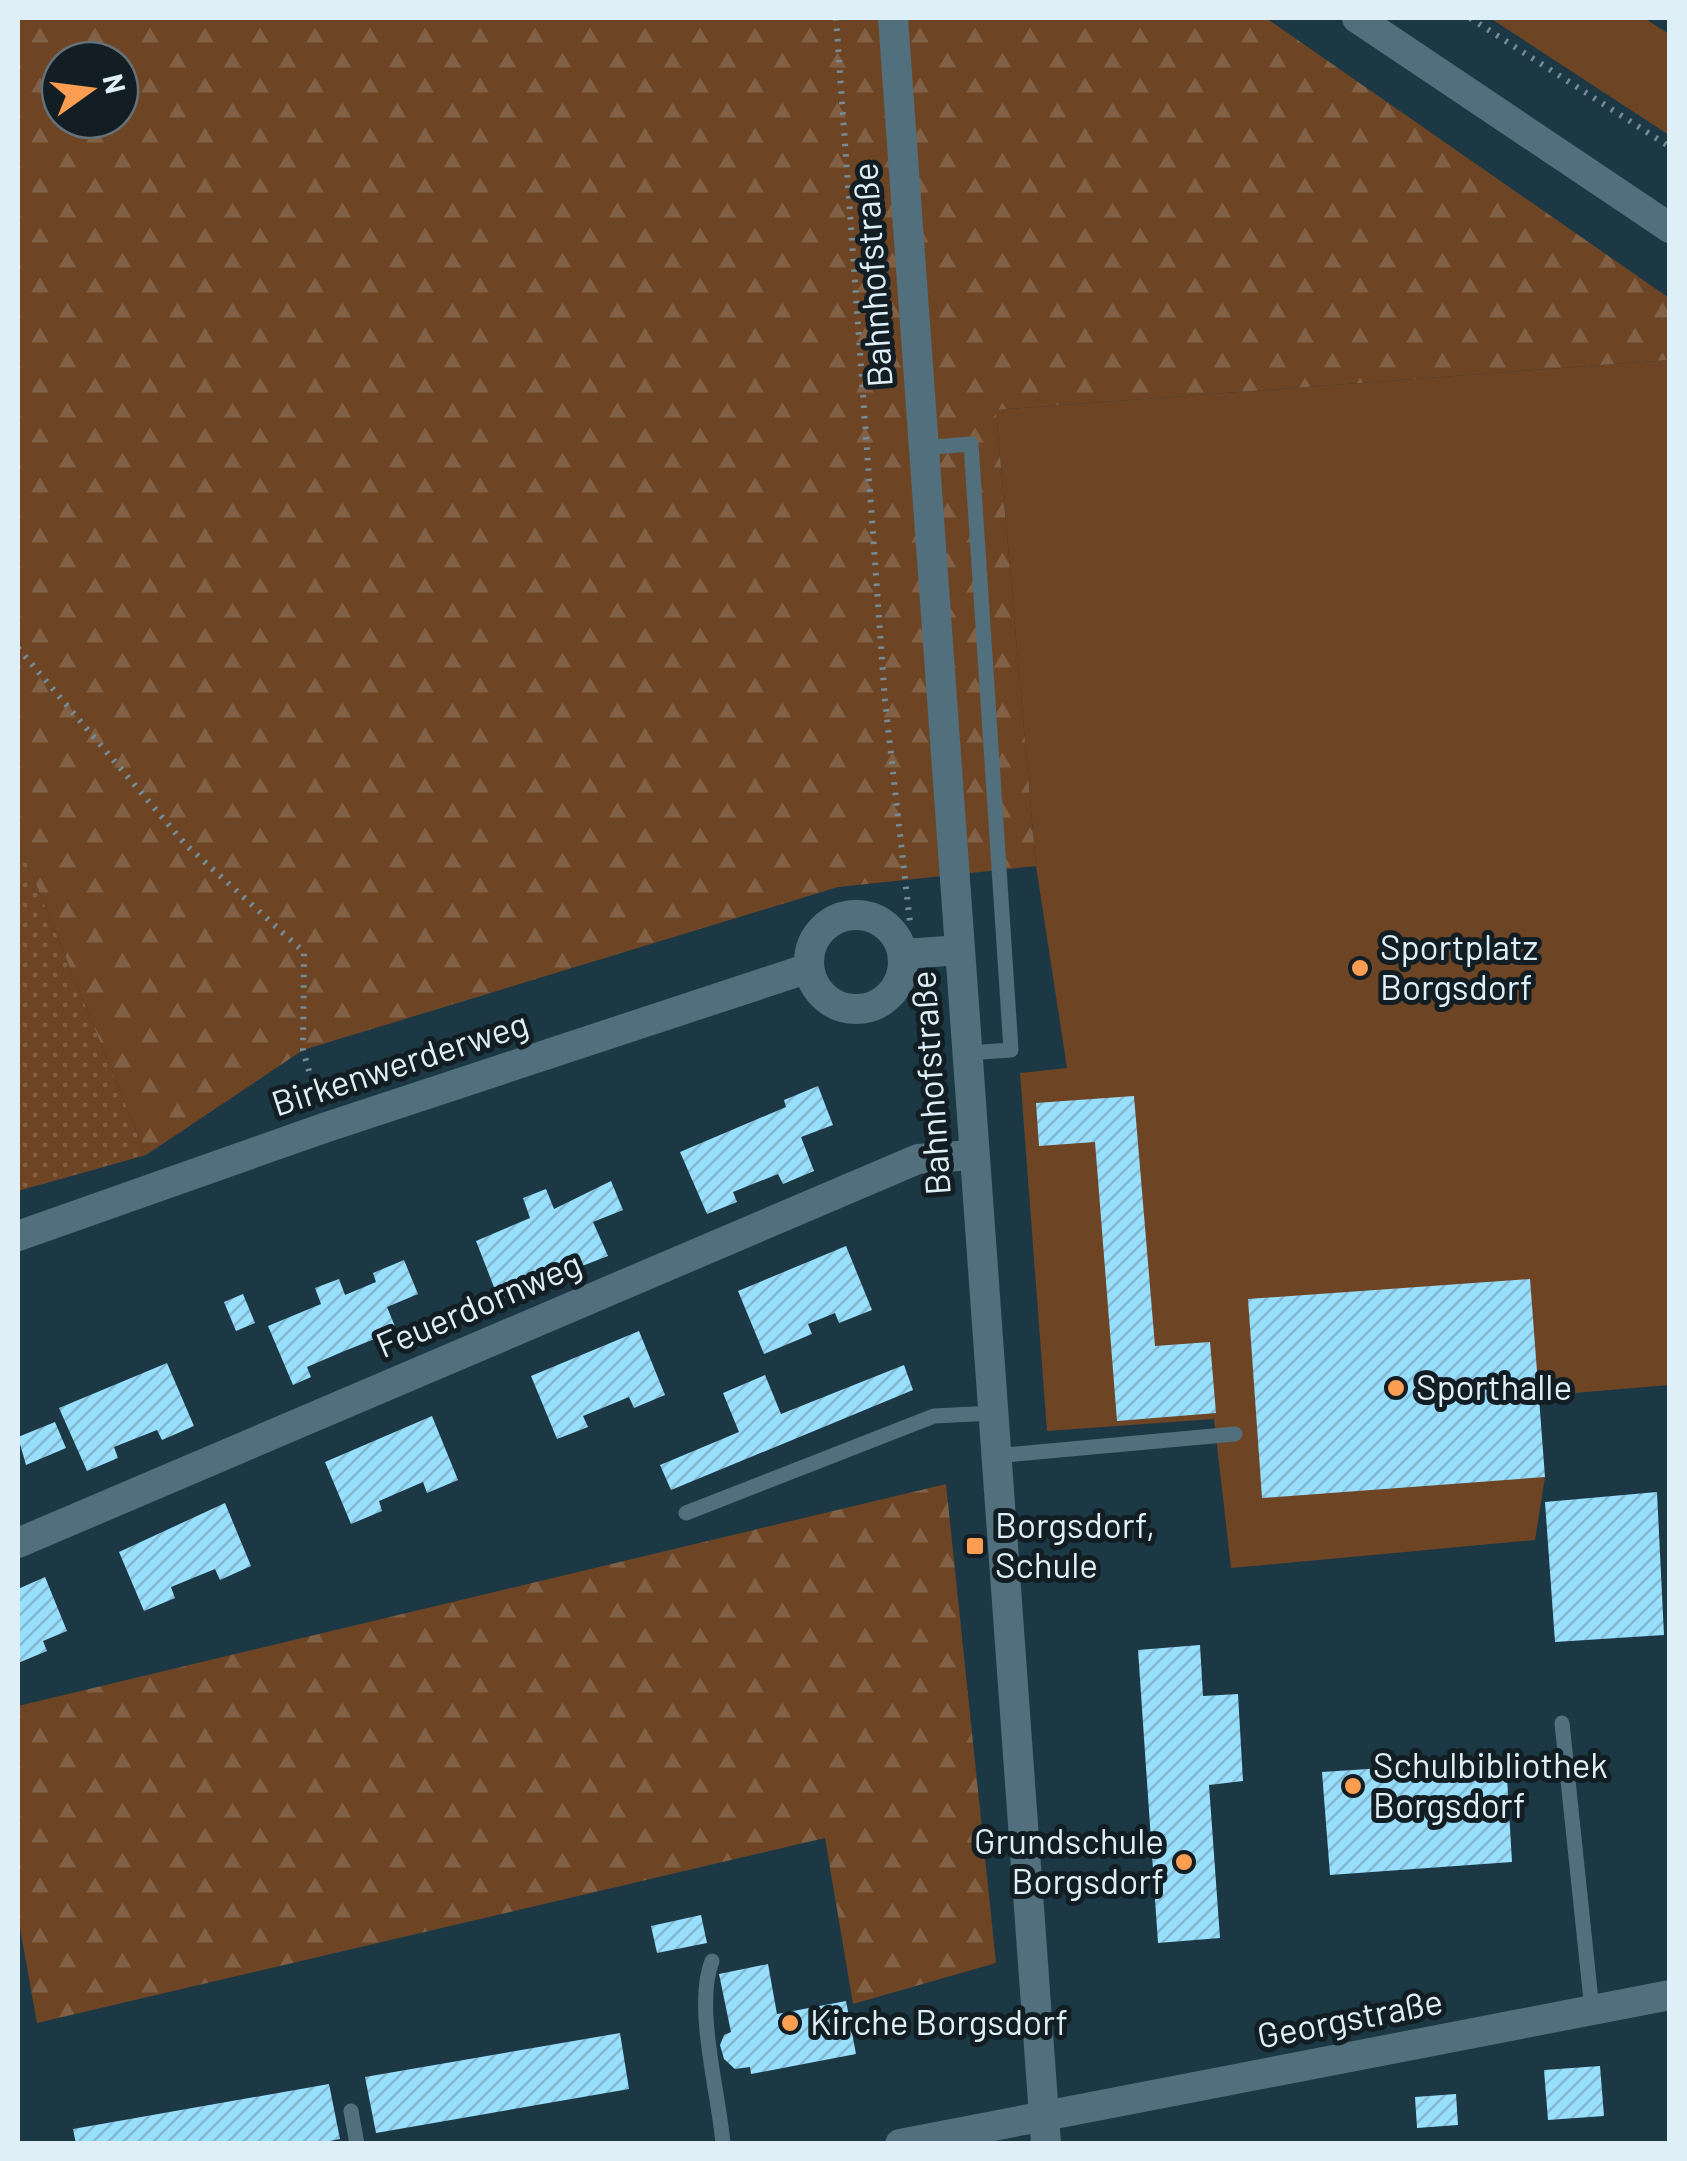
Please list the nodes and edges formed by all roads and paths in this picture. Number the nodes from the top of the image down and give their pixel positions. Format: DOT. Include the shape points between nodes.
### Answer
graph roads {
  1 [pos="836,18"];
  2 [pos="893,18"];
  3 [pos="1357,18"];
  4 [pos="1470,18"];
  5 [pos="1670,147"];
  6 [pos="1670,228"];
  7 [pos="922,448"];
  8 [pos="18,648"];
  9 [pos="960,950"];
  10 [pos="909,954"];
  11 [pos="809,968"];
  12 [pos="966,1053"];
  13 [pos="324,1128"];
  14 [pos="973,1155"];
  15 [pos="18,1236"];
  16 [pos="993,1413"];
  17 [pos="1235,1434"];
  18 [pos="995,1456"];
  19 [pos="686,1513"];
  20 [pos="18,1542"];
  21 [pos="1562,1723"];
  22 [pos="712,1961"];
  23 [pos="1670,1994"];
  24 [pos="1592,2010"];
  25 [pos="351,2111"];
  26 [pos="1045,2129"];
  27 [pos="358,2144"];
  28 [pos="723,2144"];
  29 [pos="900,2144"];
  1 -- 10 [label="path"];
  2 -- 7 [label="street, Bahnhofstraße"];
  3 -- 6 [label="street"];
  4 -- 5 [label="path"];
  7 -- 9 [label="street, Bahnhofstraße"];
  7 -- 12 [label="lane" via="972,444 1011,1050"];
  8 -- 13 [label="path" via="185,844 304,952 303,1050"];
  9 -- 10 [label="street"];
  9 -- 12 [label="street, Bahnhofstraße"];
  10 -- 11 [label="street" via="882,921 858,914 837,918 819,932"];
  10 -- 11 [label="street" via="889,996 870,1007 833,1004"];
  11 -- 13 [label="street, Birkenwerderweg"];
  12 -- 14 [label="street, Bahnhofstraße"];
  13 -- 15 [label="street, Birkenwerderweg"];
  14 -- 16 [label="street, Bahnhofstraße"];
  14 -- 20 [label="street, Feuerdornweg" via="918,1159"];
  16 -- 18 [label="street, Bahnhofstraße"];
  16 -- 19 [label="lane" via="934,1416"];
  17 -- 18 [label="lane"];
  18 -- 26 [label="street, Bahnhofstraße"];
  21 -- 24 [label="lane"];
  22 -- 28 [label="lane" via="706,2005"];
  23 -- 24 [label="street, Georgstraße"];
  24 -- 26 [label="street, Georgstraße"];
  25 -- 27 [label="lane"];
  26 -- 29 [label="street, Georgstraße"];
}
